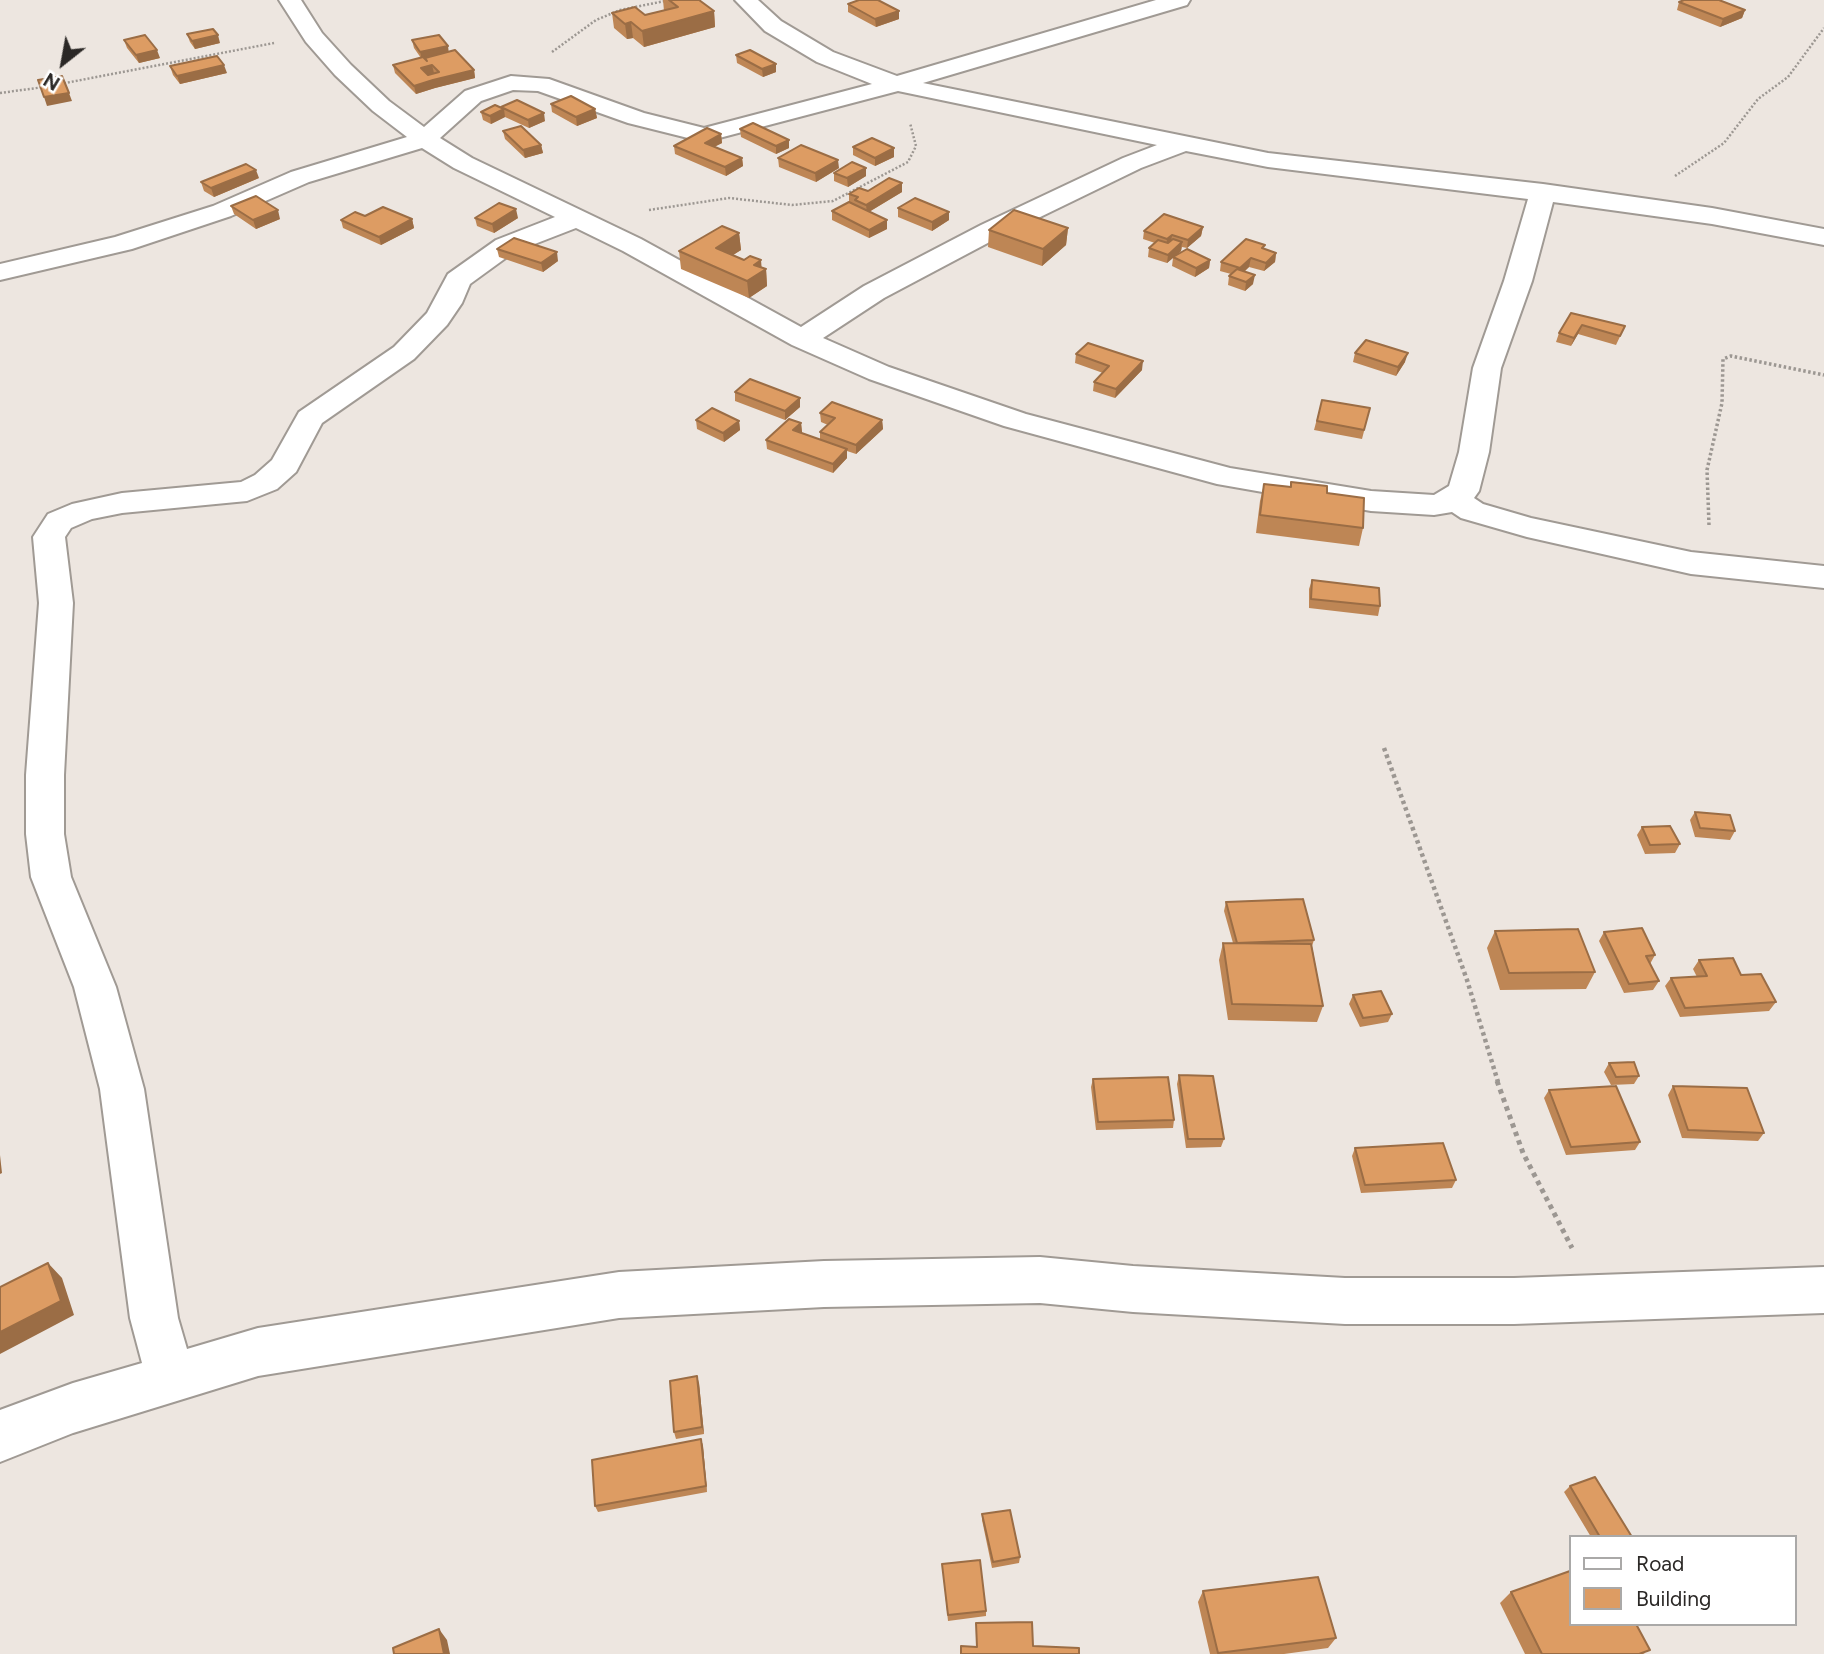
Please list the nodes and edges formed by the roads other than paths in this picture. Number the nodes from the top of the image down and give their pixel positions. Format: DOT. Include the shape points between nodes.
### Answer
graph roads {
  1 [pos="290,0"];
  2 [pos="746,0"];
  3 [pos="1101,0"];
  4 [pos="1179,0"];
  5 [pos="1129,14"];
  6 [pos="897,84"];
  7 [pos="425,139"];
  8 [pos="1182,144"];
  9 [pos="1543,192"];
  10 [pos="581,218"];
  11 [pos="1824,237"];
  12 [pos="0,272"];
  13 [pos="802,339"];
  14 [pos="1454,499"];
  15 [pos="1824,577"];
  16 [pos="1824,1290"];
  17 [pos="171,1379"];
  18 [pos="0,1436"];
  1 -- 7 [label="street" via="314,37 352,79"];
  2 -- 6 [label="street" via="801,44"];
  3 -- 5 [label="street"];
  4 -- 5 [label="street"];
  5 -- 6 [label="street"];
  6 -- 7 [label="street" via="704,135 521,81 473,96"];
  6 -- 8 [label="street"];
  7 -- 10 [label="street" via="463,163"];
  7 -- 12 [label="street" via="300,177 222,211 123,243"];
  8 -- 9 [label="street" via="1336,169"];
  8 -- 13 [label="street" via="990,231 874,292"];
  9 -- 11 [label="street"];
  9 -- 14 [label="street" via="1487,369 1468,474 1463,491"];
  10 -- 13 [label="street"];
  10 -- 17 [label="street" via="505,246 458,280 437,319 404,353 310,418 285,465 266,482 247,491 83,511 59,521 49,537 56,603 45,775 51,877 110,1038 122,1089 154,1318"];
  13 -- 14 [label="street" via="878,373 989,412 1228,477 1371,500 1434,505"];
  14 -- 15 [label="street" via="1472,511 1527,527 1710,565"];
  16 -- 17 [label="street" via="1345,1301 1040,1280 824,1284 619,1295 258,1352"];
  17 -- 18 [label="street"];
}
